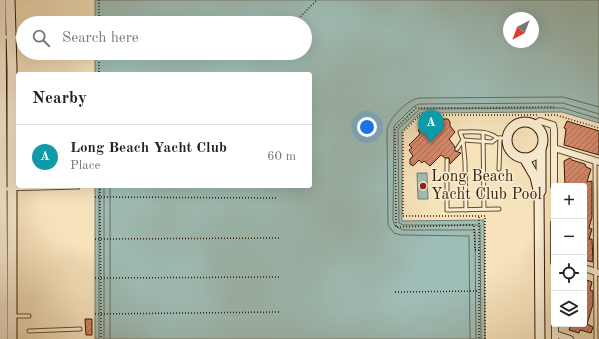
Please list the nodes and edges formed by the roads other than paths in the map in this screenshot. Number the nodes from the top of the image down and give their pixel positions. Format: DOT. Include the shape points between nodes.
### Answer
graph roads {
  1 [pos="1,0"];
  2 [pos="10,0"];
  3 [pos="4,37"];
  4 [pos="16,38"];
  5 [pos="535,124"];
  6 [pos="483,133"];
  7 [pos="501,138"];
  8 [pos="463,140"];
  9 [pos="483,142"];
  10 [pos="554,148"];
  11 [pos="457,149"];
  12 [pos="541,149"];
  13 [pos="524,158"];
  14 [pos="446,160"];
  15 [pos="597,162"];
  16 [pos="499,169"];
  17 [pos="554,183"];
  18 [pos="7,188"];
  19 [pos="16,188"];
  20 [pos="539,194"];
  21 [pos="484,209"];
  22 [pos="466,210"];
  23 [pos="499,210"];
  24 [pos="597,232"];
  25 [pos="587,269"];
  26 [pos="597,272"];
  27 [pos="598,310"];
  28 [pos="1,316"];
  29 [pos="12,316"];
  30 [pos="29,316"];
  31 [pos="80,330"];
  32 [pos="29,331"];
  33 [pos="555,336"];
  34 [pos="3,339"];
  35 [pos="12,339"];
  36 [pos="540,339"];
  37 [pos="570,339"];
  38 [pos="596,339"];
  1 -- 3 [label="main road"];
  2 -- 3 [label="main road"];
  3 -- 4 [label="lane"];
  3 -- 18 [label="main road" via="12,68"];
  5 -- 7 [label="main road" via="517,123"];
  5 -- 10 [label="street" via="540,121 553,125"];
  5 -- 12 [label="main road" via="543,135"];
  6 -- 7 [label="lane"];
  6 -- 8 [label="lane" via="460,132"];
  6 -- 9 [label="lane"];
  7 -- 9 [label="lane"];
  7 -- 13 [label="main road" via="511,153"];
  7 -- 16 [label="lane"];
  8 -- 9 [label="lane"];
  8 -- 11 [label="lane"];
  8 -- 22 [label="lane"];
  9 -- 21 [label="lane"];
  10 -- 15 [label="street"];
  10 -- 17 [label="street"];
  12 -- 13 [label="main road" via="535,156"];
  12 -- 20 [label="main road" via="542,188"];
  13 -- 20 [label="main road" via="535,176"];
  14 -- 22 [label="lane" via="447,210"];
  15 -- 24 [label="lane"];
  18 -- 19 [label="lane"];
  18 -- 28 [label="main road"];
  18 -- 29 [label="main road"];
  20 -- 36 [label="main road"];
  21 -- 22 [label="lane"];
  21 -- 23 [label="lane"];
  24 -- 26 [label="lane"];
  25 -- 26 [label="street"];
  26 -- 27 [label="lane"];
  27 -- 38 [label="lane"];
  28 -- 29 [label="lane"];
  28 -- 34 [label="main road"];
  29 -- 30 [label="lane"];
  29 -- 35 [label="main road"];
  31 -- 32 [label="lane"];
  33 -- 37 [label="street"];
}
